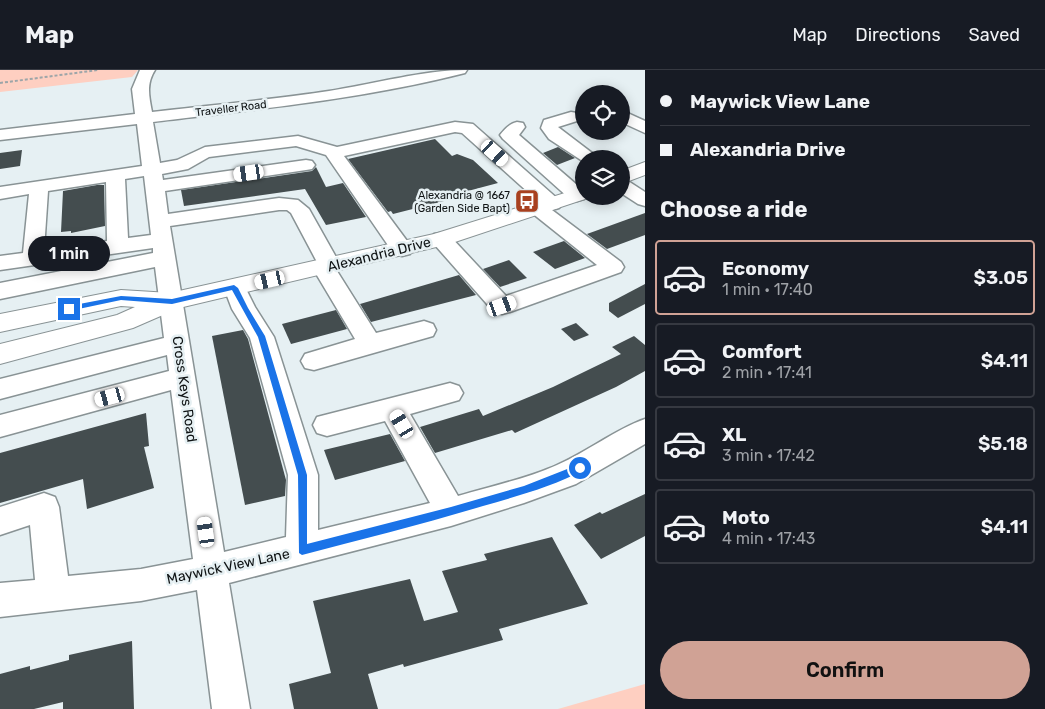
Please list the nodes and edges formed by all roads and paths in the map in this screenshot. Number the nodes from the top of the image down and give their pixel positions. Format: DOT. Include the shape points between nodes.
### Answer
graph roads {
  1 [pos="98,70"];
  2 [pos="148,70"];
  3 [pos="460,70"];
  4 [pos="0,83"];
  5 [pos="645,113"];
  6 [pos="575,114"];
  7 [pos="145,118"];
  8 [pos="630,120"];
  9 [pos="645,124"];
  10 [pos="517,127"];
  11 [pos="645,128"];
  12 [pos="0,135"];
  13 [pos="578,150"];
  14 [pos="337,152"];
  15 [pos="306,165"];
  16 [pos="645,168"];
  17 [pos="630,174"];
  18 [pos="115,176"];
  19 [pos="154,178"];
  20 [pos="39,187"];
  21 [pos="575,190"];
  22 [pos="630,190"];
  23 [pos="0,194"];
  24 [pos="575,196"];
  25 [pos="645,200"];
  26 [pos="546,207"];
  27 [pos="441,239"];
  28 [pos="163,240"];
  29 [pos="118,246"];
  30 [pos="402,249"];
  31 [pos="92,250"];
  32 [pos="33,259"];
  33 [pos="0,263"];
  34 [pos="326,267"];
  35 [pos="94,273"];
  36 [pos="234,288"];
  37 [pos="0,291"];
  38 [pos="172,301"];
  39 [pos="0,323"];
  40 [pos="424,330"];
  41 [pos="178,343"];
  42 [pos="370,344"];
  43 [pos="0,354"];
  44 [pos="314,361"];
  45 [pos="183,377"];
  46 [pos="0,389"];
  47 [pos="450,393"];
  48 [pos="392,408"];
  49 [pos="327,425"];
  50 [pos="0,426"];
  51 [pos="645,430"];
  52 [pos="451,512"];
  53 [pos="0,521"];
  54 [pos="302,550"];
  55 [pos="212,571"];
  56 [pos="0,593"];
  57 [pos="53,594"];
  58 [pos="0,600"];
  59 [pos="231,709"];
  1 -- 4 [label="path"];
  2 -- 7 [label="street, Cross Keys Road" via="140,89"];
  3 -- 7 [label="street, Traveller Road" via="328,96"];
  5 -- 9 [label="street" via="637,118"];
  6 -- 13 [label="street" via="550,124 549,128"];
  7 -- 12 [label="street, Traveller Road"];
  7 -- 19 [label="street, Cross Keys Road"];
  8 -- 11 [label="street"];
  10 -- 21 [label="street" via="509,135"];
  14 -- 19 [label="street" via="298,140 205,152"];
  14 -- 26 [label="street" via="455,126 467,128"];
  14 -- 30 [label="street" via="334,154 348,176"];
  15 -- 19 [label="street"];
  16 -- 17 [label="main road"];
  18 -- 19 [label="street"];
  18 -- 20 [label="street"];
  18 -- 29 [label="street"];
  19 -- 28 [label="street, Cross Keys Road"];
  20 -- 23 [label="street"];
  20 -- 32 [label="street"];
  22 -- 25 [label="street"];
  24 -- 26 [label="main road, Alexandria Drive"];
  26 -- 27 [label="main road, Alexandria Drive"];
  26 -- 27 [label="street" via="613,266 502,306"];
  27 -- 30 [label="main road, Alexandria Drive"];
  28 -- 29 [label="street"];
  28 -- 34 [label="street" via="279,204 291,204 299,210"];
  28 -- 35 [label="street"];
  28 -- 38 [label="street, Cross Keys Road"];
  29 -- 31 [label="street"];
  30 -- 34 [label="main road, Alexandria Drive"];
  31 -- 32 [label="street"];
  31 -- 35 [label="street"];
  32 -- 33 [label="street"];
  34 -- 36 [label="main road, Alexandria Drive"];
  34 -- 42 [label="street"];
  35 -- 37 [label="street"];
  36 -- 38 [label="main road, Alexandria Drive"];
  36 -- 54 [label="street" via="262,336 303,475"];
  38 -- 39 [label="main road, Alexandria Drive" via="121,298"];
  38 -- 41 [label="street, Cross Keys Road"];
  38 -- 43 [label="main road, Alexandria Drive" via="124,322"];
  40 -- 42 [label="street"];
  41 -- 45 [label="street, Cross Keys Road"];
  41 -- 46 [label="street"];
  42 -- 44 [label="street"];
  45 -- 50 [label="street"];
  45 -- 55 [label="street, Cross Keys Road"];
  47 -- 48 [label="street"];
  48 -- 49 [label="street"];
  48 -- 52 [label="street"];
  51 -- 52 [label="street, Maywick View Lane" via="566,475"];
  52 -- 54 [label="street, Maywick View Lane"];
  53 -- 57 [label="street" via="44,507"];
  54 -- 55 [label="street, Maywick View Lane"];
  55 -- 57 [label="street, Maywick View Lane" via="141,585"];
  55 -- 59 [label="street, Cross Keys Road"];
  56 -- 58 [label="street"];
  57 -- 58 [label="street, Maywick View Lane"];
}
